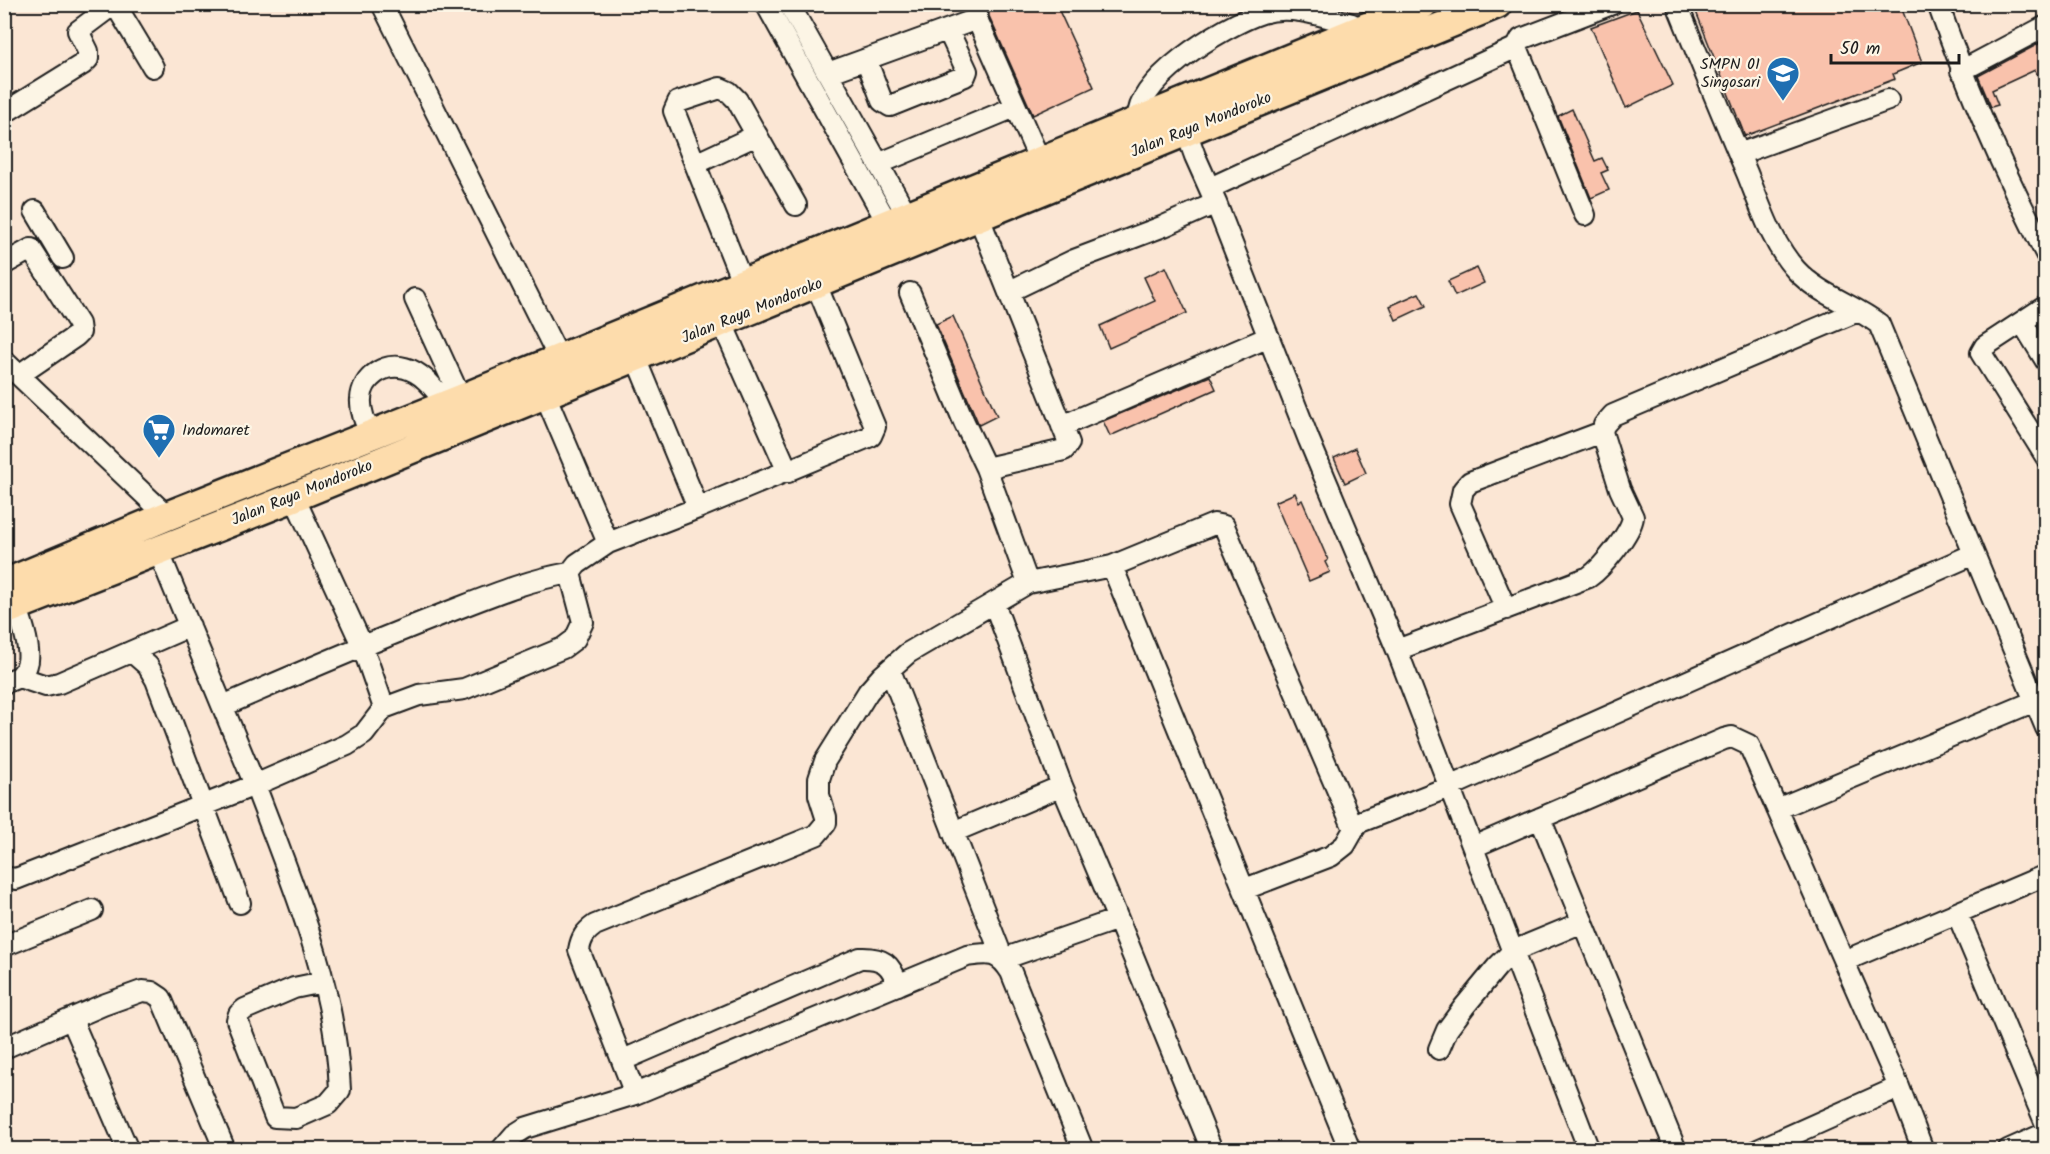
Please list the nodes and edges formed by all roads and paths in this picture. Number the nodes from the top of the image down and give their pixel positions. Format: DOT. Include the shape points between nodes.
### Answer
graph roads {
  1 [pos="115,4"];
  2 [pos="382,4"];
  3 [pos="766,4"];
  4 [pos="789,4"];
  5 [pos="1342,4"];
  6 [pos="1423,4"];
  7 [pos="1497,4"];
  8 [pos="1612,4"];
  9 [pos="1677,4"];
  10 [pos="1938,4"];
  11 [pos="977,12"];
  12 [pos="2046,26"];
  13 [pos="1353,28"];
  14 [pos="948,30"];
  15 [pos="1517,47"];
  16 [pos="1367,57"];
  17 [pos="866,59"];
  18 [pos="153,67"];
  19 [pos="1961,71"];
  20 [pos="828,73"];
  21 [pos="1888,100"];
  22 [pos="1177,105"];
  23 [pos="1015,107"];
  24 [pos="4,113"];
  25 [pos="1137,121"];
  26 [pos="1187,131"];
  27 [pos="757,135"];
  28 [pos="1148,148"];
  29 [pos="1739,154"];
  30 [pos="1040,161"];
  31 [pos="695,164"];
  32 [pos="878,164"];
  33 [pos="968,190"];
  34 [pos="1213,195"];
  35 [pos="796,206"];
  36 [pos="35,211"];
  37 [pos="1585,215"];
  38 [pos="979,216"];
  39 [pos="898,219"];
  40 [pos="52,240"];
  41 [pos="900,249"];
  42 [pos="825,250"];
  43 [pos="34,252"];
  44 [pos="2046,254"];
  45 [pos="63,258"];
  46 [pos="4,264"];
  47 [pos="826,280"];
  48 [pos="743,283"];
  49 [pos="1010,291"];
  50 [pos="910,293"];
  51 [pos="416,299"];
  52 [pos="2046,306"];
  53 [pos="753,310"];
  54 [pos="1858,312"];
  55 [pos="2022,322"];
  56 [pos="722,323"];
  57 [pos="1269,337"];
  58 [pos="636,358"];
  59 [pos="4,361"];
  60 [pos="2046,361"];
  61 [pos="547,363"];
  62 [pos="19,375"];
  63 [pos="546,395"];
  64 [pos="460,409"];
  65 [pos="1062,426"];
  66 [pos="1602,432"];
  67 [pos="371,435"];
  68 [pos="2046,457"];
  69 [pos="788,472"];
  70 [pos="989,476"];
  71 [pos="262,495"];
  72 [pos="294,497"];
  73 [pos="698,508"];
  74 [pos="167,516"];
  75 [pos="608,543"];
  76 [pos="158,550"];
  77 [pos="1974,554"];
  78 [pos="1112,566"];
  79 [pos="570,573"];
  80 [pos="1028,583"];
  81 [pos="8,596"];
  82 [pos="994,603"];
  83 [pos="1506,609"];
  84 [pos="190,626"];
  85 [pos="362,645"];
  86 [pos="1397,650"];
  87 [pos="132,652"];
  88 [pos="890,670"];
  89 [pos="12,680"];
  90 [pos="2035,701"];
  91 [pos="223,706"];
  92 [pos="384,708"];
  93 [pos="2046,728"];
  94 [pos="255,785"];
  95 [pos="1062,786"];
  96 [pos="1449,787"];
  97 [pos="204,806"];
  98 [pos="1777,809"];
  99 [pos="1540,818"];
  100 [pos="1354,829"];
  101 [pos="953,832"];
  102 [pos="1473,847"];
  103 [pos="2046,875"];
  104 [pos="4,877"];
  105 [pos="1245,889"];
  106 [pos="240,903"];
  107 [pos="92,910"];
  108 [pos="1957,913"];
  109 [pos="1118,919"];
  110 [pos="1583,922"];
  111 [pos="4,946"];
  112 [pos="1513,951"];
  113 [pos="1003,959"];
  114 [pos="1844,961"];
  115 [pos="323,982"];
  116 [pos="898,985"];
  117 [pos="72,1020"];
  118 [pos="6,1043"];
  119 [pos="1439,1049"];
  120 [pos="623,1060"];
  121 [pos="1899,1087"];
  122 [pos="635,1094"];
  123 [pos="2046,1124"];
  124 [pos="2046,1133"];
  125 [pos="1785,1144"];
  126 [pos="1204,1147"];
  127 [pos="128,1149"];
  128 [pos="225,1149"];
  129 [pos="501,1149"];
  130 [pos="1083,1149"];
  131 [pos="1350,1149"];
  132 [pos="1589,1149"];
  133 [pos="1676,1149"];
  134 [pos="1758,1149"];
  135 [pos="1923,1149"];
  136 [pos="2008,1149"];
  1 -- 18 [label="street"];
  1 -- 24 [label="street" via="78,31 88,59"];
  2 -- 61 [label="street"];
  3 -- 39 [label="street"];
  4 -- 20 [label="street"];
  5 -- 13 [label="street"];
  6 -- 13 [label="highway, Jalan Raya Mondoroko"];
  7 -- 16 [label="highway, Jalan Raya Mondoroko"];
  8 -- 15 [label="street" via="1521,39"];
  9 -- 29 [label="street"];
  10 -- 19 [label="street"];
  11 -- 14 [label="street"];
  11 -- 23 [label="street"];
  12 -- 19 [label="street"];
  13 -- 16 [label="street"];
  13 -- 22 [label="highway, Jalan Raya Mondoroko"];
  13 -- 25 [label="street" via="1311,13 1262,13 1204,42 1163,73 1141,104"];
  14 -- 17 [label="street"];
  14 -- 17 [label="street" via="967,71 965,76 891,106 882,101"];
  15 -- 34 [label="street"];
  15 -- 37 [label="street"];
  16 -- 26 [label="highway, Jalan Raya Mondoroko"];
  17 -- 20 [label="street"];
  19 -- 44 [label="street"];
  20 -- 32 [label="street"];
  21 -- 29 [label="street"];
  22 -- 25 [label="highway, Jalan Raya Mondoroko"];
  22 -- 26 [label="street"];
  23 -- 30 [label="street"];
  23 -- 32 [label="street"];
  25 -- 28 [label="street"];
  25 -- 30 [label="highway, Jalan Raya Mondoroko"];
  26 -- 28 [label="highway, Jalan Raya Mondoroko"];
  26 -- 34 [label="street"];
  27 -- 31 [label="street"];
  27 -- 31 [label="street" via="737,100 720,88 678,102 674,111"];
  27 -- 35 [label="street"];
  28 -- 38 [label="highway, Jalan Raya Mondoroko"];
  29 -- 54 [label="street" via="1769,226 1789,262 1820,290"];
  30 -- 33 [label="highway, Jalan Raya Mondoroko"];
  31 -- 48 [label="street"];
  32 -- 39 [label="street"];
  33 -- 38 [label="street"];
  33 -- 39 [label="highway, Jalan Raya Mondoroko"];
  34 -- 49 [label="street" via="1164,226 1074,260"];
  34 -- 57 [label="street"];
  36 -- 40 [label="street"];
  38 -- 41 [label="highway, Jalan Raya Mondoroko"];
  38 -- 49 [label="street"];
  39 -- 41 [label="street"];
  39 -- 42 [label="highway, Jalan Raya Mondoroko"];
  40 -- 43 [label="street"];
  40 -- 45 [label="street"];
  41 -- 47 [label="highway, Jalan Raya Mondoroko"];
  42 -- 47 [label="highway"];
  42 -- 48 [label="highway, Jalan Raya Mondoroko"];
  43 -- 46 [label="street" via="29,249"];
  43 -- 62 [label="street" via="79,324 80,332"];
  47 -- 53 [label="highway, Jalan Raya Mondoroko"];
  47 -- 69 [label="street" via="875,427 872,436"];
  48 -- 53 [label="street"];
  48 -- 61 [label="highway, Jalan Raya Mondoroko"];
  49 -- 65 [label="street"];
  50 -- 70 [label="street"];
  51 -- 64 [label="street"];
  52 -- 55 [label="street"];
  53 -- 56 [label="highway, Jalan Raya Mondoroko"];
  54 -- 66 [label="street" via="1613,415"];
  54 -- 77 [label="street" via="1880,324"];
  55 -- 60 [label="street"];
  55 -- 68 [label="street" via="1985,346 1981,353"];
  56 -- 58 [label="highway, Jalan Raya Mondoroko"];
  56 -- 69 [label="street"];
  57 -- 65 [label="street"];
  57 -- 86 [label="street"];
  58 -- 63 [label="highway, Jalan Raya Mondoroko"];
  58 -- 73 [label="street"];
  59 -- 62 [label="street"];
  61 -- 63 [label="street"];
  61 -- 64 [label="highway, Jalan Raya Mondoroko"];
  62 -- 74 [label="street"];
  63 -- 64 [label="highway, Jalan Raya Mondoroko"];
  63 -- 75 [label="street"];
  64 -- 67 [label="highway, Jalan Raya Mondoroko"];
  64 -- 67 [label="street" via="423,377 405,367 388,367 376,372 364,386 363,416"];
  64 -- 72 [label="highway, Jalan Raya Mondoroko"];
  65 -- 70 [label="street" via="1069,443 1064,450"];
  66 -- 83 [label="street" via="1633,517 1630,528 1589,577"];
  66 -- 83 [label="street" via="1470,482 1463,490 1460,504"];
  67 -- 71 [label="highway, Jalan Raya Mondoroko"];
  69 -- 73 [label="street"];
  70 -- 80 [label="street"];
  71 -- 72 [label="highway, Jalan Raya Mondoroko"];
  71 -- 74 [label="highway, Jalan Raya Mondoroko"];
  71 -- 76 [label="highway, Jalan Raya Mondoroko"];
  72 -- 85 [label="street"];
  73 -- 75 [label="street"];
  74 -- 81 [label="highway, Jalan Raya Mondoroko"];
  75 -- 79 [label="street"];
  76 -- 81 [label="highway, Jalan Raya Mondoroko"];
  76 -- 84 [label="street"];
  77 -- 90 [label="street"];
  77 -- 96 [label="street"];
  78 -- 80 [label="street"];
  78 -- 100 [label="street" via="1214,524 1224,526"];
  78 -- 105 [label="street"];
  79 -- 85 [label="street" via="502,591"];
  79 -- 92 [label="street" via="583,622 575,639 563,648 464,689 419,695"];
  80 -- 82 [label="street"];
  81 -- 89 [label="street" via="29,657 27,666"];
  82 -- 88 [label="street" via="908,653"];
  82 -- 95 [label="street"];
  83 -- 86 [label="street"];
  84 -- 87 [label="street"];
  84 -- 91 [label="street"];
  85 -- 91 [label="street"];
  85 -- 92 [label="street"];
  86 -- 96 [label="street"];
  87 -- 89 [label="street" via="52,686"];
  87 -- 97 [label="street" via="148,666 156,680"];
  88 -- 101 [label="street"];
  88 -- 120 [label="street" via="868,692 825,761 819,795 826,823 816,835 587,930 579,950"];
  90 -- 93 [label="street"];
  90 -- 98 [label="street"];
  91 -- 94 [label="street"];
  92 -- 94 [label="street" via="364,734 347,745"];
  94 -- 97 [label="street"];
  94 -- 115 [label="street" via="298,900"];
  95 -- 101 [label="street"];
  95 -- 109 [label="street"];
  96 -- 100 [label="street" via="1360,822"];
  96 -- 102 [label="street"];
  97 -- 104 [label="street" via="16,879"];
  97 -- 106 [label="street"];
  98 -- 99 [label="street" via="1749,745 1732,737"];
  98 -- 114 [label="street"];
  99 -- 102 [label="street"];
  99 -- 110 [label="street"];
  100 -- 105 [label="street" via="1345,845 1331,856"];
  101 -- 113 [label="street"];
  102 -- 112 [label="street"];
  103 -- 108 [label="street"];
  105 -- 131 [label="street"];
  107 -- 111 [label="street"];
  108 -- 114 [label="street"];
  108 -- 123 [label="street"];
  109 -- 113 [label="street"];
  109 -- 126 [label="street"];
  110 -- 112 [label="street"];
  110 -- 133 [label="street"];
  112 -- 119 [label="street" via="1447,1030"];
  112 -- 132 [label="street"];
  113 -- 116 [label="street" via="988,953 967,956"];
  113 -- 130 [label="street"];
  114 -- 121 [label="street"];
  115 -- 115 [label="street" via="294,988 239,1014 237,1020 275,1117 296,1118 328,1104 340,1090 332,1015"];
  116 -- 120 [label="street" via="893,969 860,958"];
  116 -- 122 [label="street"];
  117 -- 118 [label="street"];
  117 -- 127 [label="street"];
  117 -- 128 [label="street" via="142,991 161,998"];
  120 -- 122 [label="street"];
  121 -- 125 [label="street"];
  121 -- 135 [label="street"];
  122 -- 129 [label="street" via="525,1128"];
  124 -- 136 [label="street"];
  125 -- 134 [label="street"];
}
